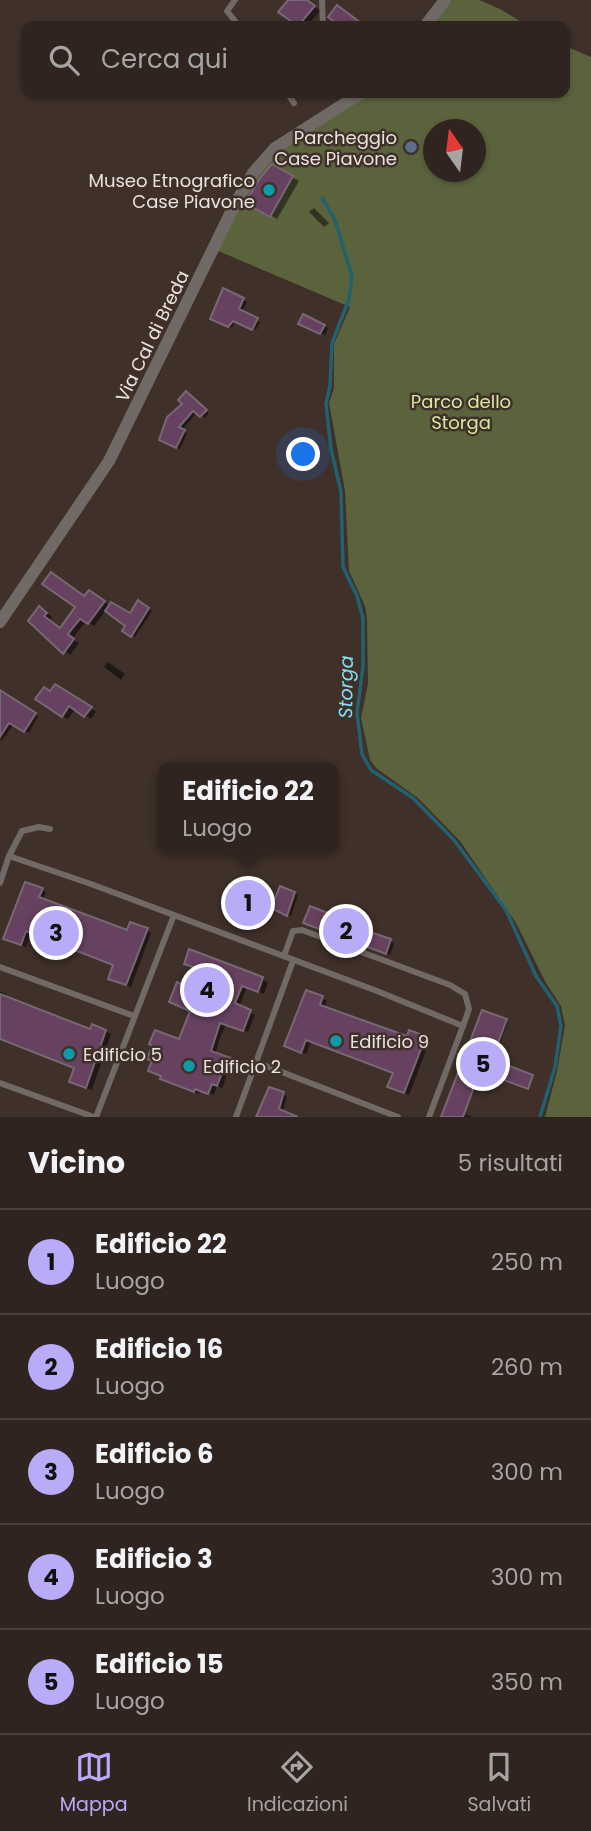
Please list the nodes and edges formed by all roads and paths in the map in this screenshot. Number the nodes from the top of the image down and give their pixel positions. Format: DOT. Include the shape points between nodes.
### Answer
graph roads {
  1 [pos="235,0"];
  2 [pos="322,0"];
  3 [pos="445,0"];
  4 [pos="235,21"];
  5 [pos="323,21"];
  6 [pos="429,21"];
  7 [pos="290,98"];
  8 [pos="353,98"];
  9 [pos="294,103"];
  10 [pos="0,622"];
  11 [pos="50,829"];
  12 [pos="9,856"];
  13 [pos="0,883"];
  14 [pos="174,915"];
  15 [pos="284,956"];
  16 [pos="293,961"];
  17 [pos="0,967"];
  18 [pos="134,1016"];
  19 [pos="463,1026"];
  20 [pos="256,1062"];
  21 [pos="0,1083"];
  22 [pos="95,1117"];
  23 [pos="236,1117"];
  24 [pos="398,1117"];
  25 [pos="429,1117"];
  1 -- 4 [label="lane" via="227,10"];
  2 -- 5 [label="lane"];
  3 -- 6 [label="street"];
  7 -- 9 [label="lane"];
  8 -- 10 [label="street, Via Cal di Breda" via="275,148 253,173 109,461"];
  11 -- 12 [label="lane" via="22,831"];
  12 -- 13 [label="lane"];
  12 -- 14 [label="lane"];
  14 -- 15 [label="lane"];
  14 -- 18 [label="lane"];
  15 -- 16 [label="lane"];
  15 -- 19 [label="lane" via="293,932 302,930 450,985 465,994 469,1009"];
  16 -- 19 [label="lane"];
  16 -- 20 [label="lane"];
  17 -- 18 [label="lane"];
  18 -- 22 [label="lane"];
  19 -- 25 [label="lane"];
  20 -- 23 [label="lane"];
  20 -- 24 [label="lane"];
  21 -- 22 [label="lane"];
}
